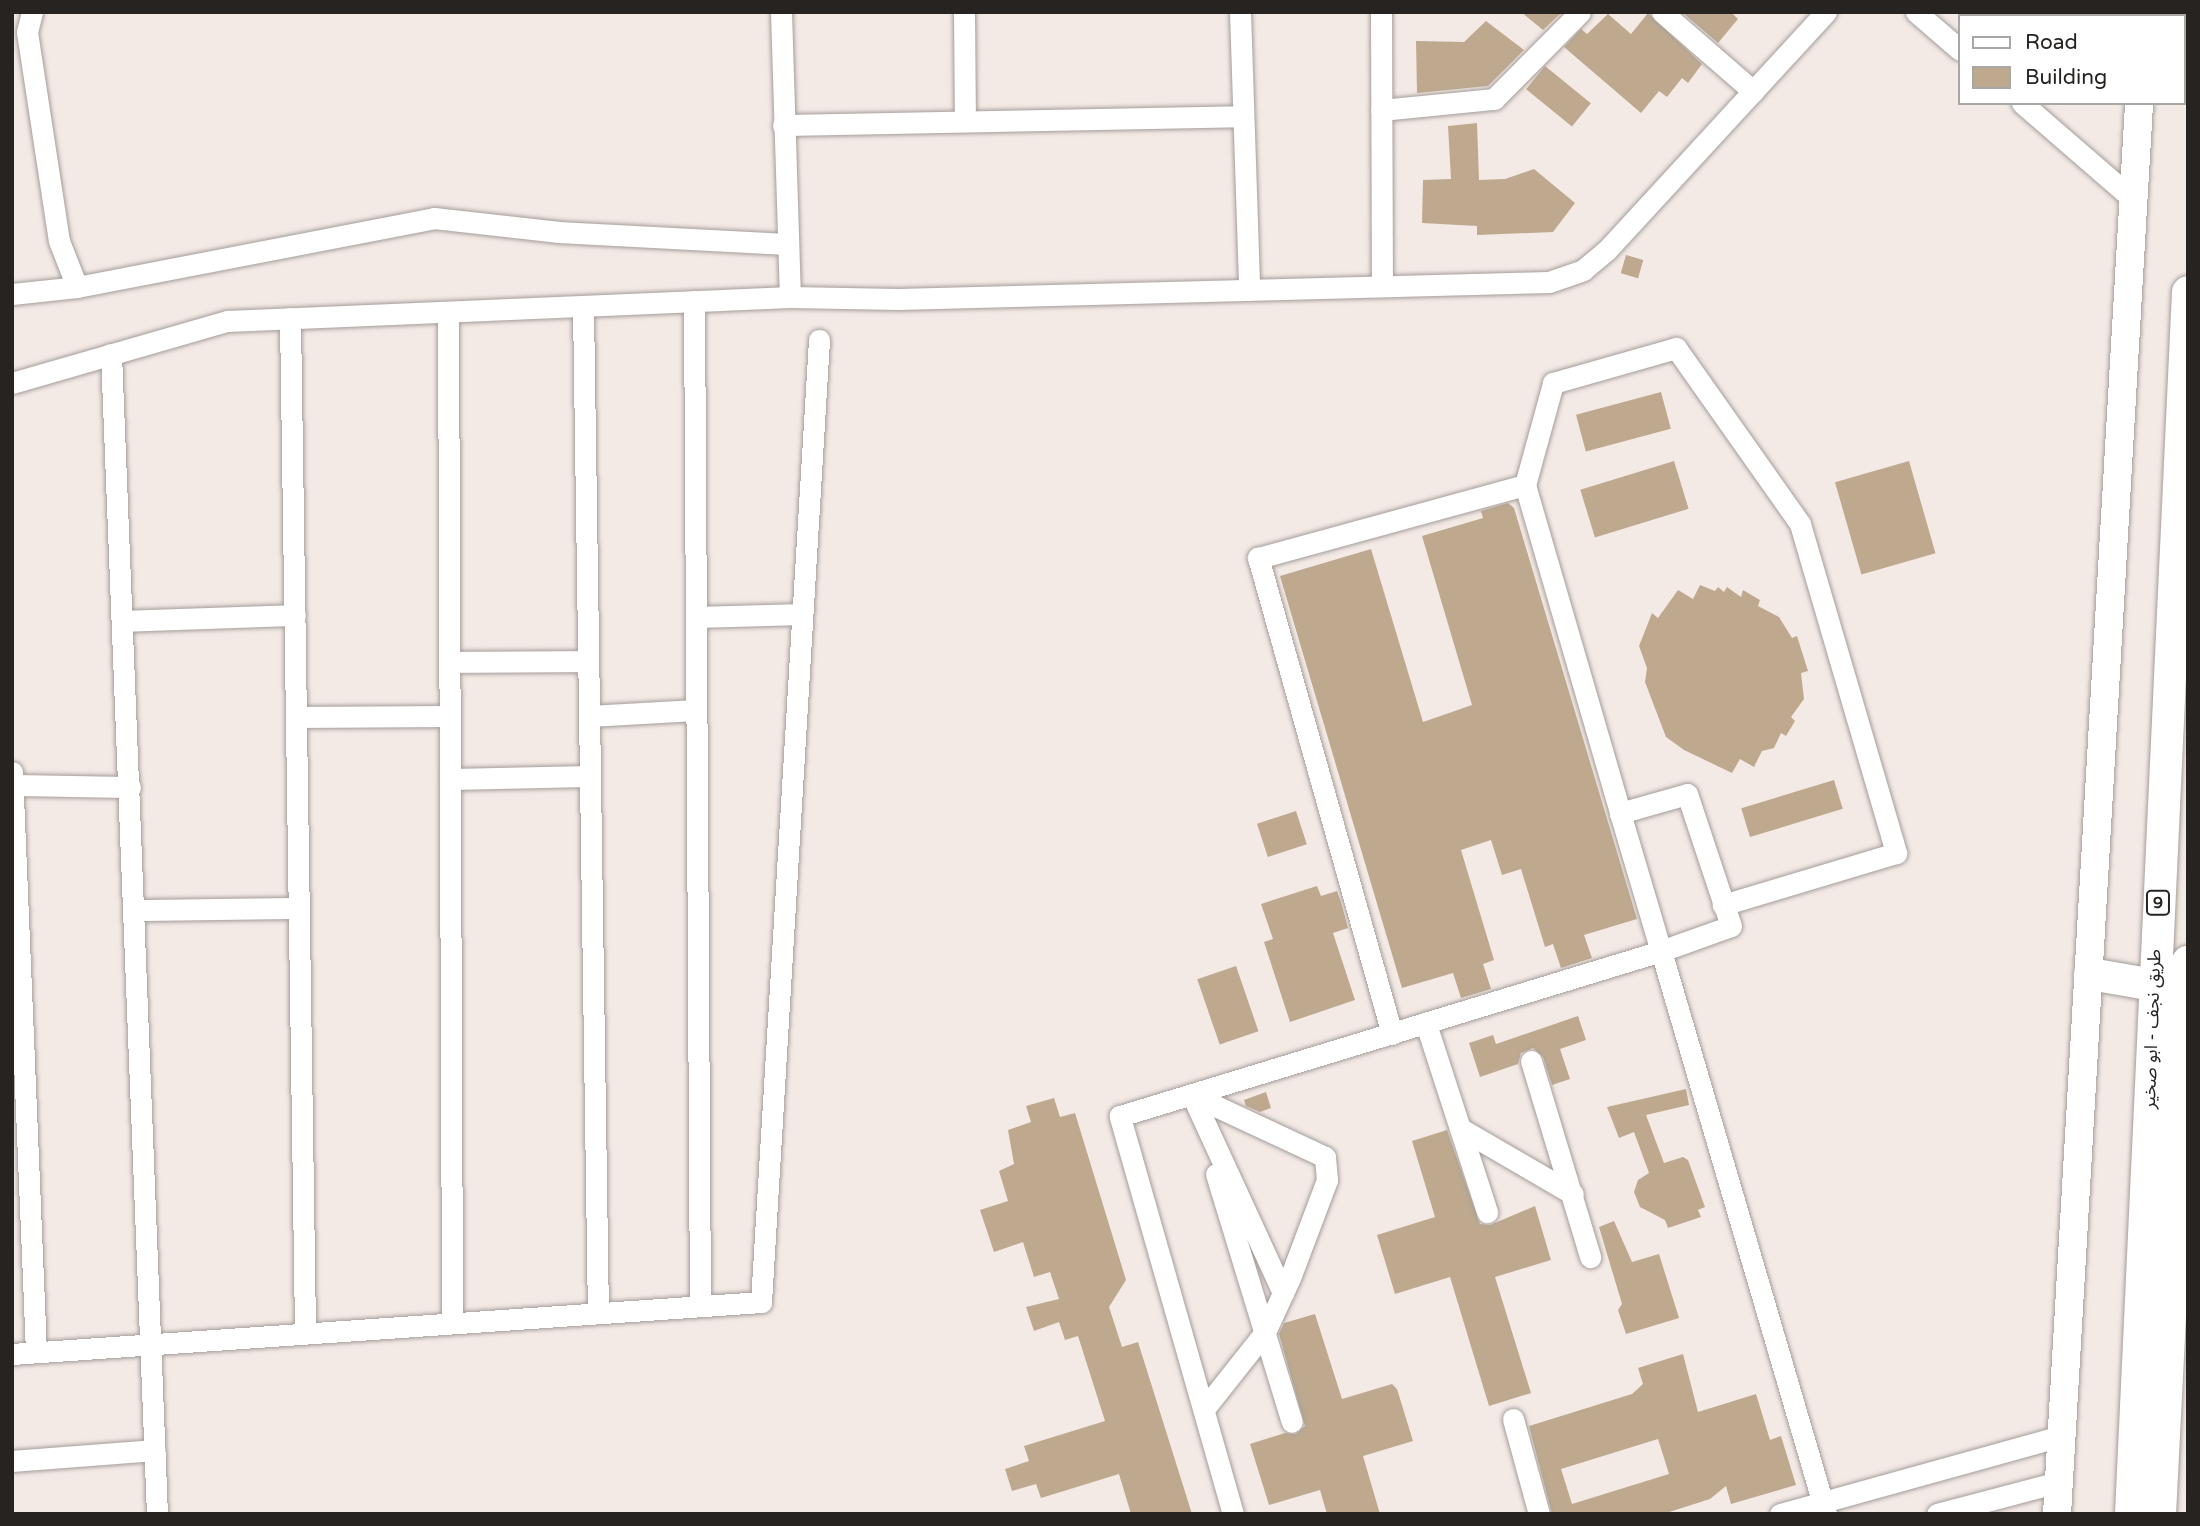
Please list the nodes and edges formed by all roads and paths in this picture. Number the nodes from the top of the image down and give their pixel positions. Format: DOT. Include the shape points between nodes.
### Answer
graph roads {
  1 [pos="32,12"];
  2 [pos="781,12"];
  3 [pos="964,12"];
  4 [pos="1240,12"];
  5 [pos="1381,12"];
  6 [pos="1580,12"];
  7 [pos="1662,12"];
  8 [pos="1826,12"];
  9 [pos="1916,12"];
  10 [pos="1958,48"];
  11 [pos="1753,91"];
  12 [pos="2024,105"];
  13 [pos="2139,105"];
  14 [pos="1381,110"];
  15 [pos="1243,116"];
  16 [pos="965,121"];
  17 [pos="783,125"];
  18 [pos="2134,200"];
  19 [pos="786,244"];
  20 [pos="1382,286"];
  21 [pos="77,287"];
  22 [pos="1249,290"];
  23 [pos="2188,292"];
  24 [pos="12,293"];
  25 [pos="790,297"];
  26 [pos="694,301"];
  27 [pos="583,306"];
  28 [pos="447,312"];
  29 [pos="290,318"];
  30 [pos="819,340"];
  31 [pos="111,354"];
  32 [pos="12,383"];
  33 [pos="1525,485"];
  34 [pos="802,614"];
  35 [pos="295,615"];
  36 [pos="696,617"];
  37 [pos="123,621"];
  38 [pos="588,661"];
  39 [pos="449,662"];
  40 [pos="2178,688"];
  41 [pos="696,710"];
  42 [pos="449,716"];
  43 [pos="589,716"];
  44 [pos="296,717"];
  45 [pos="2176,733"];
  46 [pos="12,772"];
  47 [pos="590,776"];
  48 [pos="450,779"];
  49 [pos="13,785"];
  50 [pos="130,787"];
  51 [pos="1620,813"];
  52 [pos="1723,905"];
  53 [pos="299,908"];
  54 [pos="135,910"];
  55 [pos="1661,951"];
  56 [pos="2090,974"];
  57 [pos="2187,982"];
  58 [pos="2154,985"];
  59 [pos="1426,1024"];
  60 [pos="1392,1034"];
  61 [pos="1531,1061"];
  62 [pos="1192,1095"];
  63 [pos="1463,1130"];
  64 [pos="1573,1194"];
  65 [pos="1487,1212"];
  66 [pos="1590,1257"];
  67 [pos="1283,1293"];
  68 [pos="700,1306"];
  69 [pos="598,1313"];
  70 [pos="452,1323"];
  71 [pos="1265,1332"];
  72 [pos="305,1333"];
  73 [pos="151,1344"];
  74 [pos="36,1352"];
  75 [pos="12,1354"];
  76 [pos="1204,1409"];
  77 [pos="1513,1419"];
  78 [pos="1292,1422"];
  79 [pos="2061,1436"];
  80 [pos="155,1450"];
  81 [pos="12,1461"];
  82 [pos="2058,1482"];
  83 [pos="1825,1507"];
  84 [pos="157,1514"];
  85 [pos="1233,1514"];
  86 [pos="1539,1514"];
  87 [pos="1780,1514"];
  88 [pos="1937,1514"];
  89 [pos="2057,1514"];
  90 [pos="2130,1514"];
  91 [pos="2160,1514"];
  1 -- 21 [label="street" via="27,32 59,241"];
  2 -- 17 [label="street"];
  3 -- 16 [label="street"];
  4 -- 15 [label="street"];
  5 -- 14 [label="street"];
  6 -- 14 [label="street" via="1494,99"];
  7 -- 11 [label="street"];
  8 -- 11 [label="street"];
  9 -- 10 [label="street"];
  11 -- 20 [label="street" via="1606,251 1583,270 1549,282"];
  12 -- 18 [label="street"];
  13 -- 18 [label="main road"];
  14 -- 20 [label="street"];
  15 -- 16 [label="street"];
  15 -- 22 [label="street"];
  16 -- 17 [label="street"];
  17 -- 19 [label="street"];
  18 -- 56 [label="main road"];
  19 -- 21 [label="street" via="559,232 434,218"];
  19 -- 25 [label="street"];
  20 -- 22 [label="street"];
  21 -- 24 [label="street"];
  22 -- 25 [label="street" via="898,299"];
  23 -- 40 [label="highway, طريق نجف - ابو صخير / 9"];
  25 -- 26 [label="street"];
  26 -- 27 [label="street"];
  26 -- 36 [label="street"];
  27 -- 28 [label="street"];
  27 -- 38 [label="street"];
  28 -- 29 [label="street"];
  28 -- 39 [label="street"];
  29 -- 31 [label="street" via="227,321"];
  29 -- 35 [label="street"];
  30 -- 34 [label="street"];
  31 -- 32 [label="street"];
  31 -- 37 [label="street"];
  33 -- 51 [label="street"];
  33 -- 52 [label="street" via="1553,383 1676,348 1800,524 1896,853"];
  33 -- 60 [label="street" via="1258,558"];
  34 -- 36 [label="street"];
  34 -- 68 [label="street" via="761,1302"];
  35 -- 37 [label="street"];
  35 -- 44 [label="street"];
  36 -- 41 [label="street"];
  37 -- 50 [label="street"];
  38 -- 39 [label="street"];
  38 -- 43 [label="street"];
  39 -- 42 [label="street"];
  40 -- 45 [label="highway, طريق نجف - ابو صخير / 9"];
  41 -- 43 [label="street"];
  41 -- 68 [label="street"];
  42 -- 44 [label="street"];
  42 -- 48 [label="street"];
  43 -- 47 [label="street"];
  44 -- 53 [label="street"];
  45 -- 58 [label="highway, طريق نجف - ابو صخير / 9"];
  46 -- 49 [label="street"];
  47 -- 48 [label="street"];
  47 -- 69 [label="street"];
  48 -- 70 [label="street"];
  49 -- 50 [label="street"];
  49 -- 74 [label="street"];
  50 -- 54 [label="street"];
  51 -- 52 [label="street" via="1688,794"];
  51 -- 55 [label="street"];
  52 -- 55 [label="street" via="1731,926"];
  53 -- 54 [label="street"];
  53 -- 72 [label="street"];
  54 -- 73 [label="street"];
  55 -- 59 [label="street"];
  55 -- 83 [label="street"];
  56 -- 58 [label="highway"];
  56 -- 79 [label="main road"];
  57 -- 91 [label="highway, طريق نجف - ابو صخير"];
  58 -- 90 [label="highway, طريق نجف - ابو صخير / 9"];
  59 -- 60 [label="street"];
  59 -- 63 [label="street"];
  60 -- 62 [label="street"];
  61 -- 64 [label="street"];
  62 -- 67 [label="street"];
  62 -- 67 [label="street" via="1325,1157 1327,1180"];
  62 -- 71 [label="street"];
  62 -- 76 [label="street" via="1120,1116"];
  63 -- 64 [label="street"];
  63 -- 65 [label="street"];
  64 -- 66 [label="street"];
  67 -- 71 [label="street"];
  68 -- 69 [label="street"];
  69 -- 70 [label="street"];
  70 -- 72 [label="street"];
  71 -- 76 [label="street"];
  71 -- 78 [label="street"];
  72 -- 73 [label="street"];
  73 -- 74 [label="street"];
  73 -- 80 [label="street"];
  74 -- 75 [label="street"];
  76 -- 85 [label="street"];
  77 -- 86 [label="street"];
  79 -- 82 [label="main road"];
  79 -- 83 [label="street"];
  80 -- 81 [label="street"];
  80 -- 84 [label="street"];
  82 -- 88 [label="street"];
  82 -- 89 [label="main road"];
  83 -- 87 [label="street"];
}
